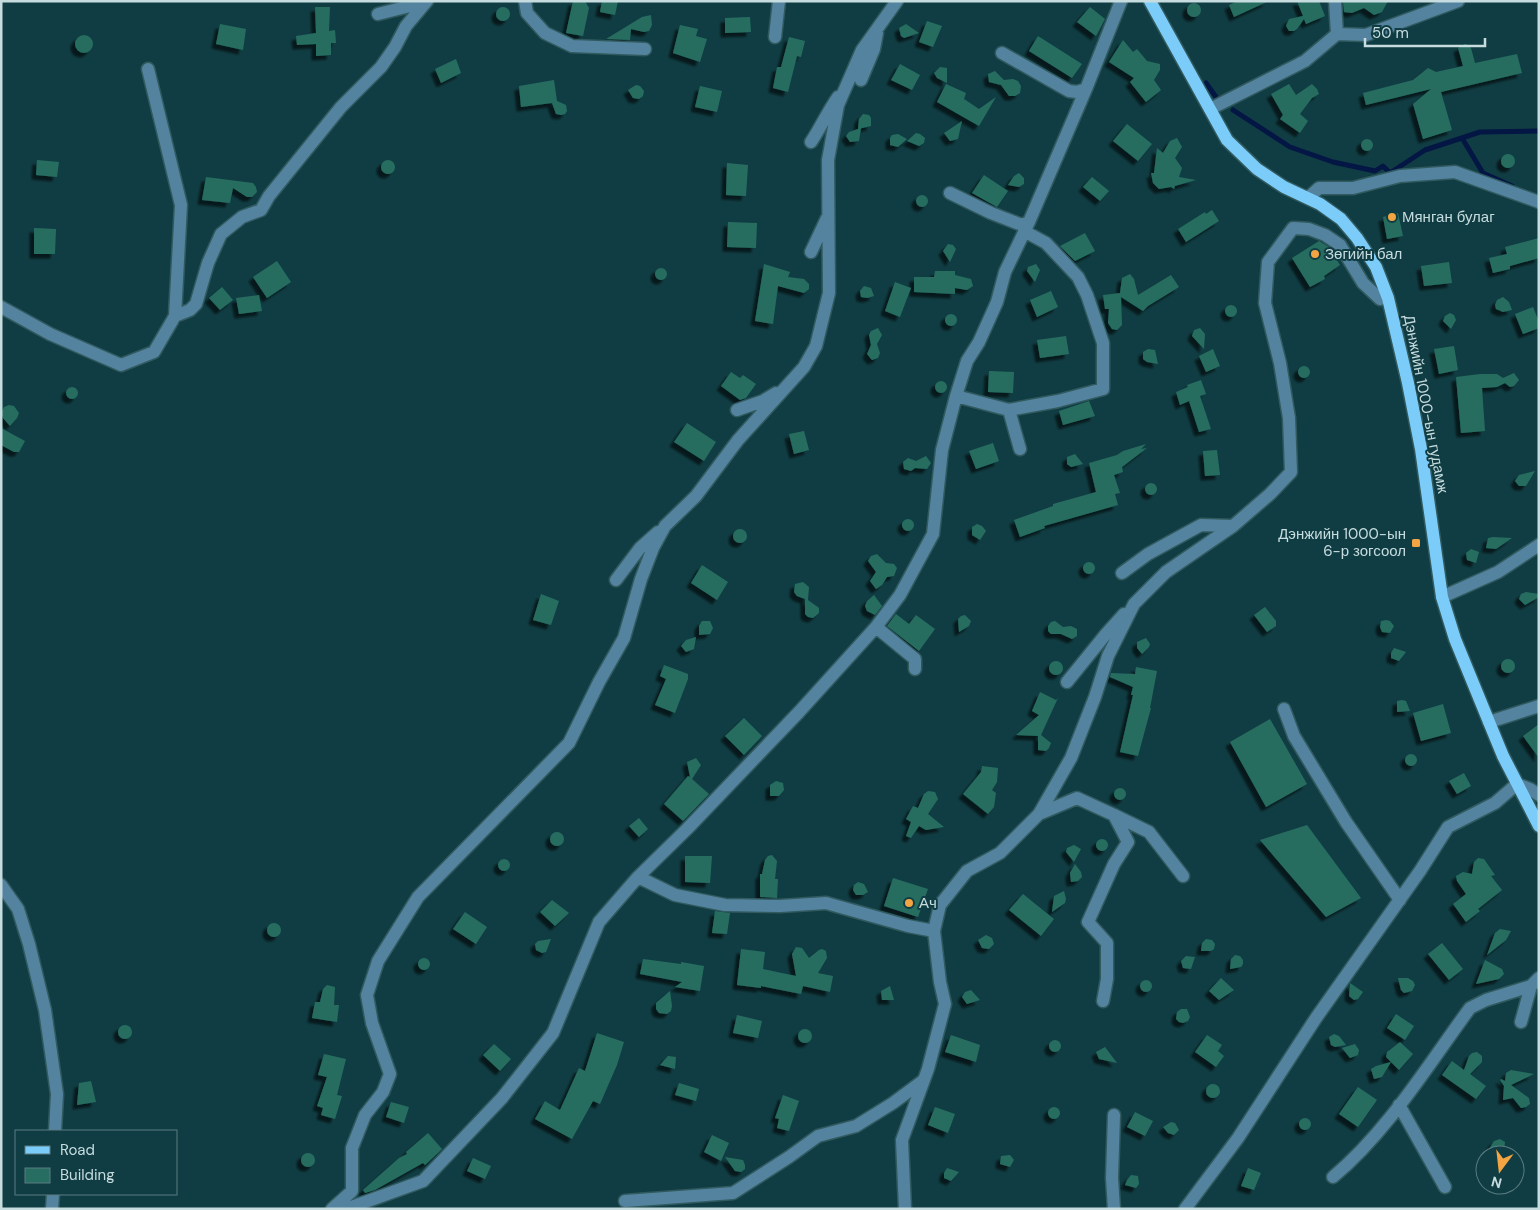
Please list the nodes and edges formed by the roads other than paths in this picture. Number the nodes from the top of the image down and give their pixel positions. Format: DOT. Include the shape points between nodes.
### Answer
graph roads {
  1 [pos="525,1"];
  2 [pos="779,1"];
  3 [pos="897,1"];
  4 [pos="1121,1"];
  5 [pos="1150,1"];
  6 [pos="1335,1"];
  7 [pos="1458,1"];
  8 [pos="427,2"];
  9 [pos="378,14"];
  10 [pos="1337,34"];
  11 [pos="775,37"];
  12 [pos="644,50"];
  13 [pos="1002,53"];
  14 [pos="148,69"];
  15 [pos="855,80"];
  16 [pos="1086,89"];
  17 [pos="1210,109"];
  18 [pos="811,142"];
  19 [pos="950,193"];
  20 [pos="1308,198"];
  21 [pos="1539,202"];
  22 [pos="829,214"];
  23 [pos="1027,226"];
  24 [pos="811,252"];
  25 [pos="1387,296"];
  26 [pos="1,307"];
  27 [pos="175,316"];
  28 [pos="786,387"];
  29 [pos="956,396"];
  30 [pos="737,410"];
  31 [pos="1010,410"];
  32 [pos="1020,449"];
  33 [pos="665,526"];
  34 [pos="1233,526"];
  35 [pos="1539,545"];
  36 [pos="1122,573"];
  37 [pos="616,580"];
  38 [pos="1442,597"];
  39 [pos="1134,604"];
  40 [pos="876,626"];
  41 [pos="915,669"];
  42 [pos="1067,682"];
  43 [pos="1539,706"];
  44 [pos="1284,709"];
  45 [pos="1489,722"];
  46 [pos="1517,784"];
  47 [pos="1539,795"];
  48 [pos="1039,814"];
  49 [pos="1114,815"];
  50 [pos="1539,826"];
  51 [pos="1183,876"];
  52 [pos="638,877"];
  53 [pos="1,885"];
  54 [pos="1400,900"];
  55 [pos="934,931"];
  56 [pos="1535,982"];
  57 [pos="1103,1001"];
  58 [pos="1522,1022"];
  59 [pos="924,1079"];
  60 [pos="1399,1105"];
  61 [pos="1114,1115"];
  62 [pos="55,1130"];
  63 [pos="1334,1177"];
  64 [pos="1445,1187"];
  65 [pos="53,1195"];
  66 [pos="625,1201"];
  67 [pos="52,1209"];
  68 [pos="332,1209"];
  69 [pos="346,1209"];
  70 [pos="905,1209"];
  71 [pos="1114,1209"];
  72 [pos="1185,1209"];
  1 -- 12 [label="street" via="526,14 545,33 572,46"];
  2 -- 11 [label="street"];
  3 -- 15 [label="street" via="862,50"];
  4 -- 16 [label="street"];
  5 -- 17 [label="main road, Дэнжийн 1000-ын гудамж"];
  6 -- 10 [label="street"];
  7 -- 10 [label="street" via="1366,35"];
  8 -- 9 [label="street"];
  8 -- 27 [label="street" via="406,26 381,66 341,107 261,210 242,217 221,234 196,304"];
  10 -- 17 [label="street" via="1305,61"];
  13 -- 16 [label="street" via="1068,91"];
  14 -- 27 [label="street" via="181,205"];
  15 -- 18 [label="street" via="827,112"];
  15 -- 22 [label="street" via="838,105 828,160"];
  16 -- 23 [label="street"];
  17 -- 20 [label="main road, Дэнжийн 1000-ын гудамж" via="1227,140 1257,169"];
  19 -- 23 [label="street"];
  20 -- 21 [label="street" via="1319,188 1353,188 1400,176 1455,172"];
  20 -- 25 [label="main road, Дэнжийн 1000-ын гудамж" via="1341,219 1357,238 1376,267"];
  22 -- 24 [label="street"];
  22 -- 28 [label="street" via="829,292 816,346 804,367"];
  23 -- 29 [label="street" via="1004,272 997,302 967,361"];
  23 -- 31 [label="street" via="1078,277 1087,295 1103,343 1103,389"];
  25 -- 34 [label="street" via="1380,299 1363,283 1340,245 1309,228 1293,228 1268,262 1265,303 1290,418 1291,472"];
  25 -- 38 [label="main road, Дэнжийн 1000-ын гудамж" via="1421,448"];
  26 -- 27 [label="street" via="50,334 122,365 154,352"];
  28 -- 30 [label="street" via="763,401"];
  28 -- 33 [label="street" via="738,440 696,496"];
  29 -- 31 [label="street"];
  29 -- 40 [label="street" via="942,450 933,534 900,595"];
  31 -- 32 [label="street"];
  33 -- 37 [label="street" via="640,548"];
  33 -- 68 [label="street" via="641,579 624,638 598,682 569,743 418,897 378,961 367,995 372,1022 390,1074 383,1092 366,1115 352,1148 352,1191"];
  34 -- 36 [label="street" via="1202,525 1148,554"];
  34 -- 39 [label="street" via="1166,572"];
  35 -- 38 [label="street" via="1498,572"];
  38 -- 45 [label="main road, Дэнжийн 1000-ын гудамж" via="1455,639"];
  39 -- 42 [label="street"];
  39 -- 48 [label="street" via="1108,656 1071,758"];
  40 -- 41 [label="street" via="915,660"];
  40 -- 52 [label="street" via="793,719"];
  43 -- 45 [label="street"];
  44 -- 54 [label="street" via="1294,736 1346,822"];
  45 -- 46 [label="main road, Дэнжийн 1000-ын гудамж"];
  46 -- 47 [label="street"];
  46 -- 50 [label="main road, Дэнжийн 1000-ын гудамж"];
  46 -- 54 [label="street" via="1495,803 1448,827"];
  48 -- 49 [label="street" via="1077,798"];
  48 -- 55 [label="street" via="1000,853 967,872 940,905"];
  49 -- 51 [label="street" via="1149,832"];
  49 -- 57 [label="street" via="1128,842 1114,864 1088,922 1107,943"];
  52 -- 55 [label="street" via="675,895 725,905 826,903"];
  52 -- 69 [label="street" via="599,922 553,1034 502,1098 424,1181"];
  53 -- 62 [label="street" via="18,909 45,1010 57,1094"];
  54 -- 72 [label="street" via="1316,1018 1238,1138"];
  55 -- 59 [label="street" via="945,1004"];
  56 -- 58 [label="street"];
  56 -- 60 [label="street" via="1470,1008"];
  59 -- 66 [label="street" via="856,1126 818,1136 733,1192"];
  59 -- 70 [label="street" via="902,1140"];
  60 -- 63 [label="street" via="1381,1130"];
  60 -- 64 [label="street"];
  61 -- 71 [label="street"];
  65 -- 67 [label="street"];
}
